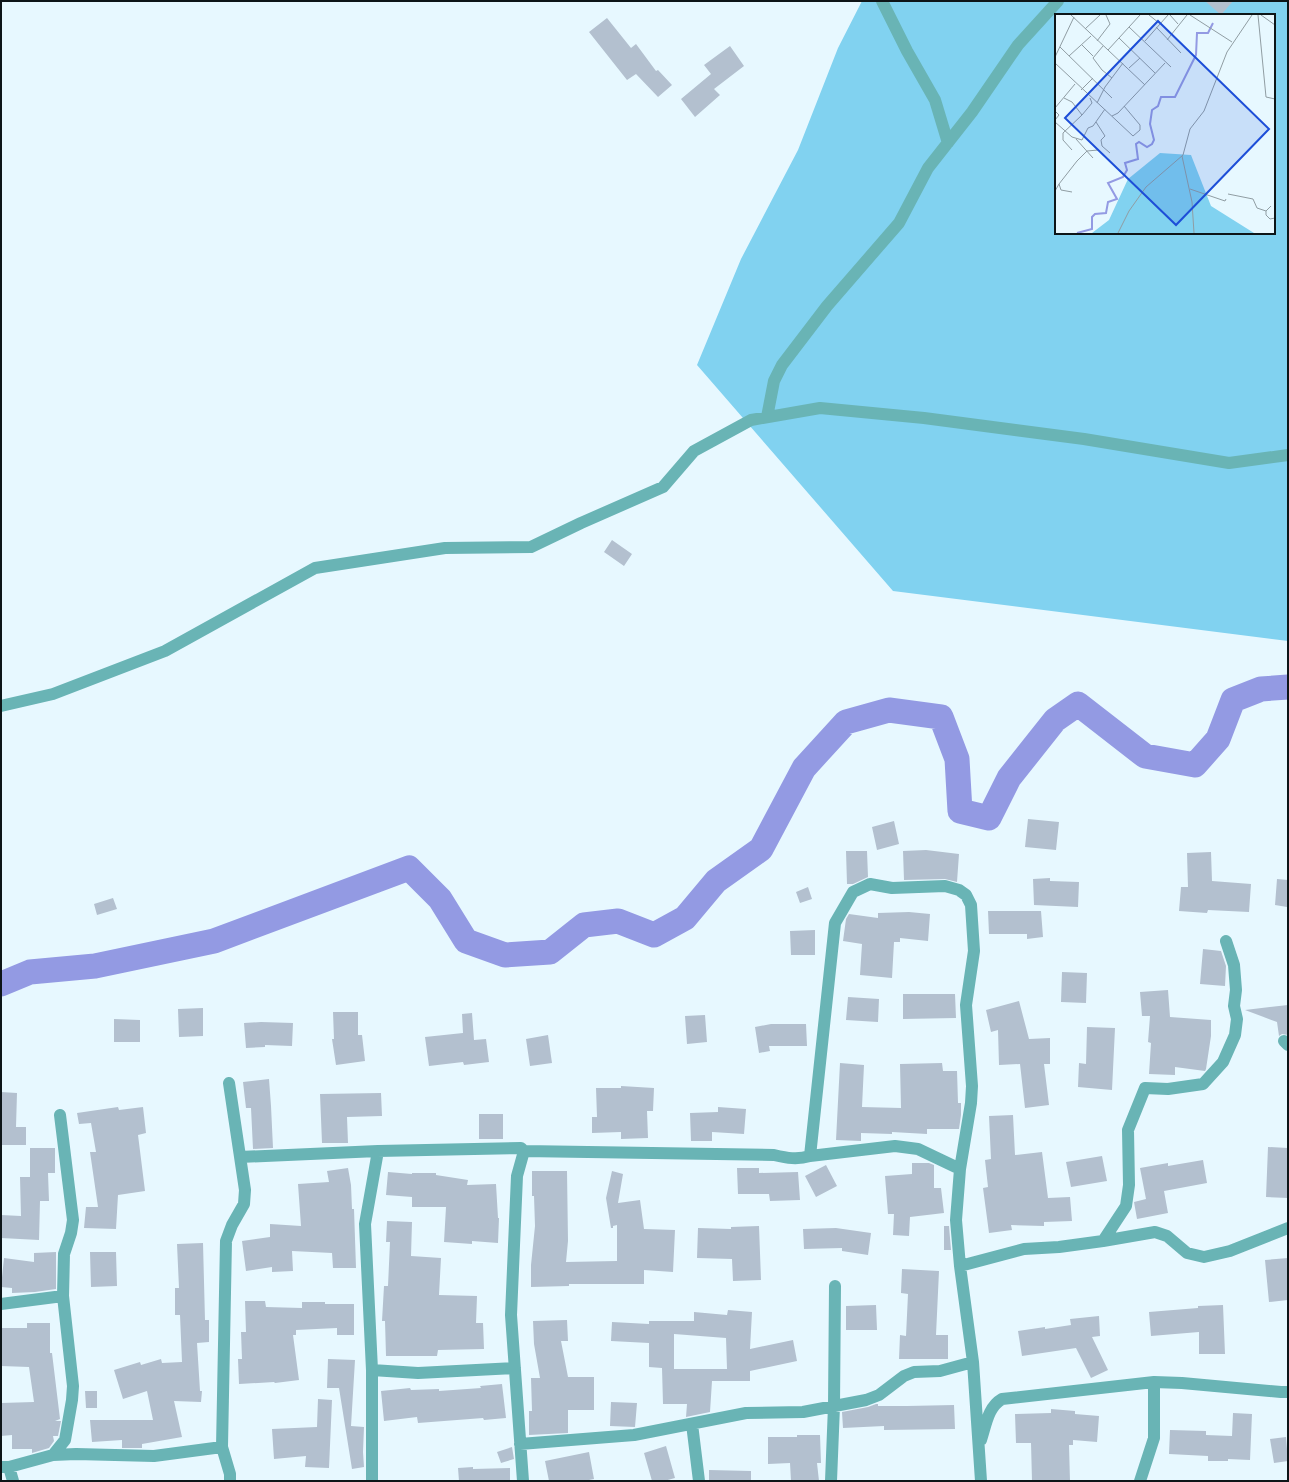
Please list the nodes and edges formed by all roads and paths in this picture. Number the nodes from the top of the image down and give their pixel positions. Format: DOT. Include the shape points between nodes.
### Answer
graph roads {
  1 [pos="882,1"];
  2 [pos="1058,1"];
  3 [pos="948,143"];
  4 [pos="767,417"];
  5 [pos="1288,455"];
  6 [pos="1,706"];
  7 [pos="1226,941"];
  8 [pos="228,1083"];
  9 [pos="60,1115"];
  10 [pos="378,1151"];
  11 [pos="524,1151"];
  12 [pos="810,1156"];
  13 [pos="240,1157"];
  14 [pos="960,1169"];
  15 [pos="1288,1228"];
  16 [pos="1103,1241"];
  17 [pos="960,1266"];
  18 [pos="835,1286"];
  19 [pos="63,1296"];
  20 [pos="1,1304"];
  21 [pos="973,1362"];
  22 [pos="515,1368"];
  23 [pos="372,1370"];
  24 [pos="1154,1382"];
  25 [pos="1288,1392"];
  26 [pos="834,1406"];
  27 [pos="692,1424"];
  28 [pos="65,1440"];
  29 [pos="520,1444"];
  30 [pos="222,1447"];
  31 [pos="979,1448"];
  32 [pos="76,1454"];
  33 [pos="53,1455"];
  34 [pos="5,1467"];
  35 [pos="13,1481"];
  36 [pos="230,1481"];
  37 [pos="372,1481"];
  38 [pos="523,1481"];
  39 [pos="699,1481"];
  40 [pos="831,1481"];
  41 [pos="981,1481"];
  42 [pos="1140,1481"];
  1 -- 3 [label="street" via="935,100"];
  2 -- 3 [label="street" via="1018,45"];
  3 -- 4 [label="street" via="928,168 899,223 827,306 782,365 774,381"];
  4 -- 5 [label="street" via="820,408 924,418 1084,439 1229,463"];
  4 -- 6 [label="street" via="750,420 694,451 663,487 532,547 445,548 315,568 165,651 53,694"];
  7 -- 16 [label="street" via="1234,965 1234,1006 1237,1019 1235,1035 1223,1062 1203,1084 1168,1089 1145,1088 1128,1130 1129,1185 1126,1206"];
  8 -- 13 [label="street"];
  9 -- 19 [label="street" via="73,1220 64,1254"];
  10 -- 11 [label="street" via="521,1148"];
  10 -- 13 [label="street"];
  10 -- 23 [label="street" via="365,1224"];
  11 -- 12 [label="street" via="774,1155 800,1159"];
  11 -- 22 [label="street" via="517,1176 516,1192 511,1315"];
  12 -- 14 [label="street" via="895,1146 918,1149"];
  12 -- 14 [label="street" via="835,923 853,892 870,884 892,888 945,886 966,895 971,905 974,951 966,1005 972,1086"];
  13 -- 30 [label="street" via="245,1190 244,1204 226,1241"];
  14 -- 17 [label="street" via="956,1220"];
  15 -- 16 [label="street" via="1230,1251 1204,1257 1187,1253 1167,1236 1155,1232"];
  16 -- 17 [label="street" via="1024,1249"];
  17 -- 21 [label="street"];
  18 -- 26 [label="street"];
  19 -- 20 [label="street"];
  19 -- 28 [label="street" via="73,1386"];
  21 -- 26 [label="street" via="940,1371 914,1372 904,1376 879,1395"];
  21 -- 31 [label="street"];
  22 -- 23 [label="street" via="418,1373"];
  22 -- 29 [label="street"];
  23 -- 37 [label="street"];
  24 -- 25 [label="street"];
  24 -- 31 [label="street" via="1002,1399 990,1411"];
  24 -- 42 [label="street" via="1154,1438"];
  26 -- 27 [label="street" via="803,1412 746,1413"];
  26 -- 40 [label="street"];
  27 -- 29 [label="street" via="634,1435"];
  27 -- 39 [label="street"];
  28 -- 32 [label="street"];
  28 -- 33 [label="street"];
  29 -- 38 [label="street"];
  30 -- 32 [label="street" via="154,1456"];
  30 -- 36 [label="street"];
  31 -- 41 [label="street"];
  32 -- 33 [label="street"];
  33 -- 34 [label="street"];
  34 -- 35 [label="street"];
}
